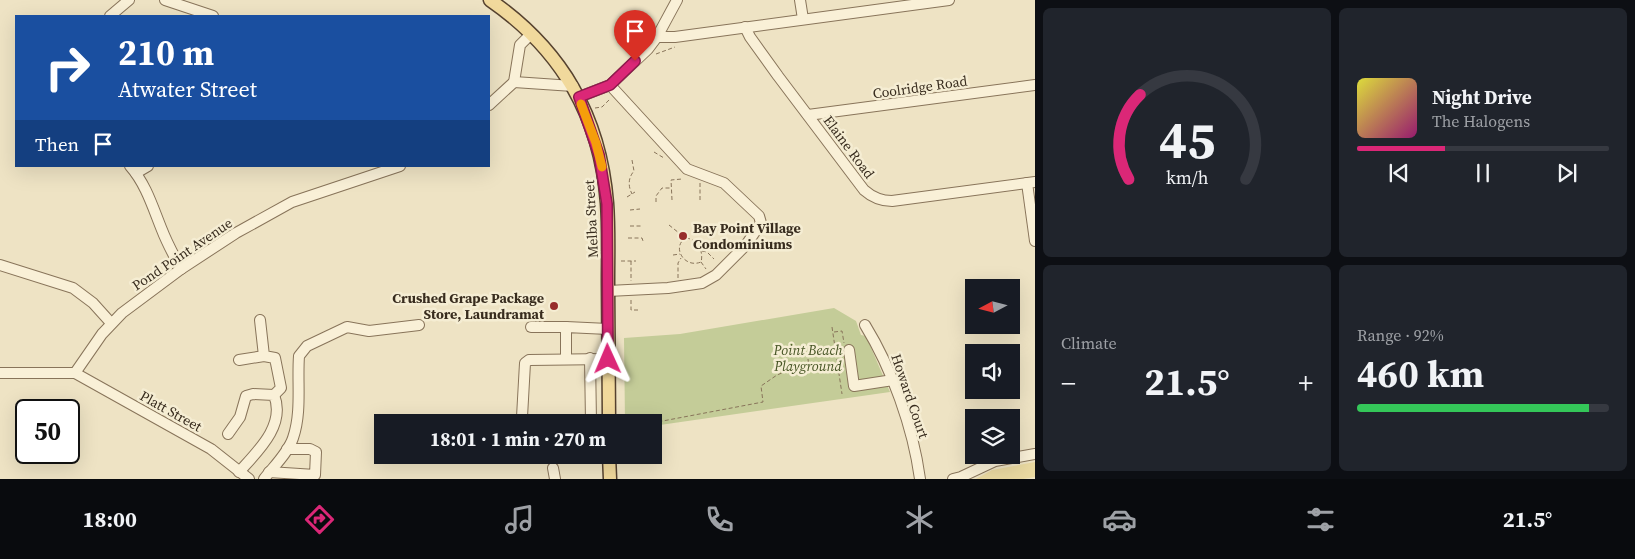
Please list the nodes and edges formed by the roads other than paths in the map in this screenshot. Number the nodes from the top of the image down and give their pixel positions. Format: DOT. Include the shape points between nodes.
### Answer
graph roads {
  1 [pos="129,0"];
  2 [pos="165,0"];
  3 [pos="490,0"];
  4 [pos="677,0"];
  5 [pos="800,0"];
  6 [pos="949,0"];
  7 [pos="918,2"];
  8 [pos="111,15"];
  9 [pos="210,15"];
  10 [pos="803,19"];
  11 [pos="745,27"];
  12 [pos="531,34"];
  13 [pos="657,37"];
  14 [pos="514,82"];
  15 [pos="1035,85"];
  16 [pos="613,88"];
  17 [pos="576,92"];
  18 [pos="490,105"];
  19 [pos="808,115"];
  20 [pos="397,167"];
  21 [pos="133,170"];
  22 [pos="1031,182"];
  23 [pos="1035,241"];
  24 [pos="0,265"];
  25 [pos="181,269"];
  26 [pos="608,291"];
  27 [pos="260,320"];
  28 [pos="111,323"];
  29 [pos="865,324"];
  30 [pos="419,326"];
  31 [pos="531,327"];
  32 [pos="566,327"];
  33 [pos="608,328"];
  34 [pos="849,350"];
  35 [pos="264,356"];
  36 [pos="590,358"];
  37 [pos="566,359"];
  38 [pos="608,359"];
  39 [pos="239,360"];
  40 [pos="0,372"];
  41 [pos="75,373"];
  42 [pos="893,380"];
  43 [pos="274,395"];
  44 [pos="522,414"];
  45 [pos="591,414"];
  46 [pos="609,414"];
  47 [pos="228,434"];
  48 [pos="287,449"];
  49 [pos="1035,454"];
  50 [pos="610,464"];
  51 [pos="554,468"];
  52 [pos="239,472"];
  53 [pos="266,476"];
  54 [pos="249,479"];
  55 [pos="555,479"];
  56 [pos="610,479"];
  57 [pos="920,479"];
  58 [pos="953,479"];
  1 -- 8 [label="street"];
  2 -- 9 [label="street"];
  3 -- 12 [label="main road, Melba Street"];
  4 -- 13 [label="street"];
  5 -- 10 [label="street"];
  6 -- 7 [label="street"];
  7 -- 10 [label="street"];
  10 -- 11 [label="street"];
  11 -- 13 [label="street"];
  11 -- 19 [label="street, Elaine Road"];
  12 -- 14 [label="street" via="520,45"];
  12 -- 17 [label="main road, Melba Street" via="553,56"];
  13 -- 16 [label="street"];
  14 -- 17 [label="street"];
  14 -- 18 [label="street"];
  15 -- 19 [label="street, Coolridge Road"];
  16 -- 17 [label="street"];
  16 -- 26 [label="street" via="687,169 724,183 759,216 761,223 746,245 716,276 702,283"];
  17 -- 26 [label="main road, Melba Street" via="602,166 607,204"];
  19 -- 22 [label="street, Elaine Road" via="864,190 874,198 883,200"];
  20 -- 25 [label="street, Pond Point Avenue" via="292,202"];
  21 -- 25 [label="street"];
  22 -- 23 [label="street"];
  24 -- 28 [label="street" via="73,288 93,303"];
  25 -- 28 [label="street, Pond Point Avenue"];
  26 -- 33 [label="main road, Melba Street"];
  27 -- 35 [label="street"];
  28 -- 41 [label="street, Pond Point Avenue"];
  29 -- 42 [label="street, Howard Court"];
  30 -- 48 [label="street" via="369,331 347,327 304,348 299,356 295,429"];
  31 -- 32 [label="street"];
  32 -- 33 [label="street"];
  32 -- 37 [label="street"];
  33 -- 38 [label="main road, Melba Street"];
  34 -- 42 [label="street" via="854,386"];
  35 -- 39 [label="street"];
  35 -- 43 [label="street" via="275,358 281,388"];
  36 -- 37 [label="street"];
  36 -- 38 [label="street"];
  36 -- 45 [label="street"];
  37 -- 44 [label="street" via="528,360 525,363"];
  38 -- 46 [label="main road, Melba Street"];
  40 -- 41 [label="street"];
  41 -- 52 [label="street, Platt Street" via="211,449"];
  42 -- 57 [label="street, Howard Court" via="911,435"];
  43 -- 47 [label="street" via="246,396 240,418"];
  43 -- 52 [label="street" via="277,403 272,430 258,452"];
  48 -- 53 [label="street"];
  48 -- 53 [label="street" via="316,452 315,475"];
  49 -- 58 [label="street" via="995,461"];
  50 -- 56 [label="main road"];
  51 -- 55 [label="street"];
  52 -- 54 [label="street, Platt Street"];
}
